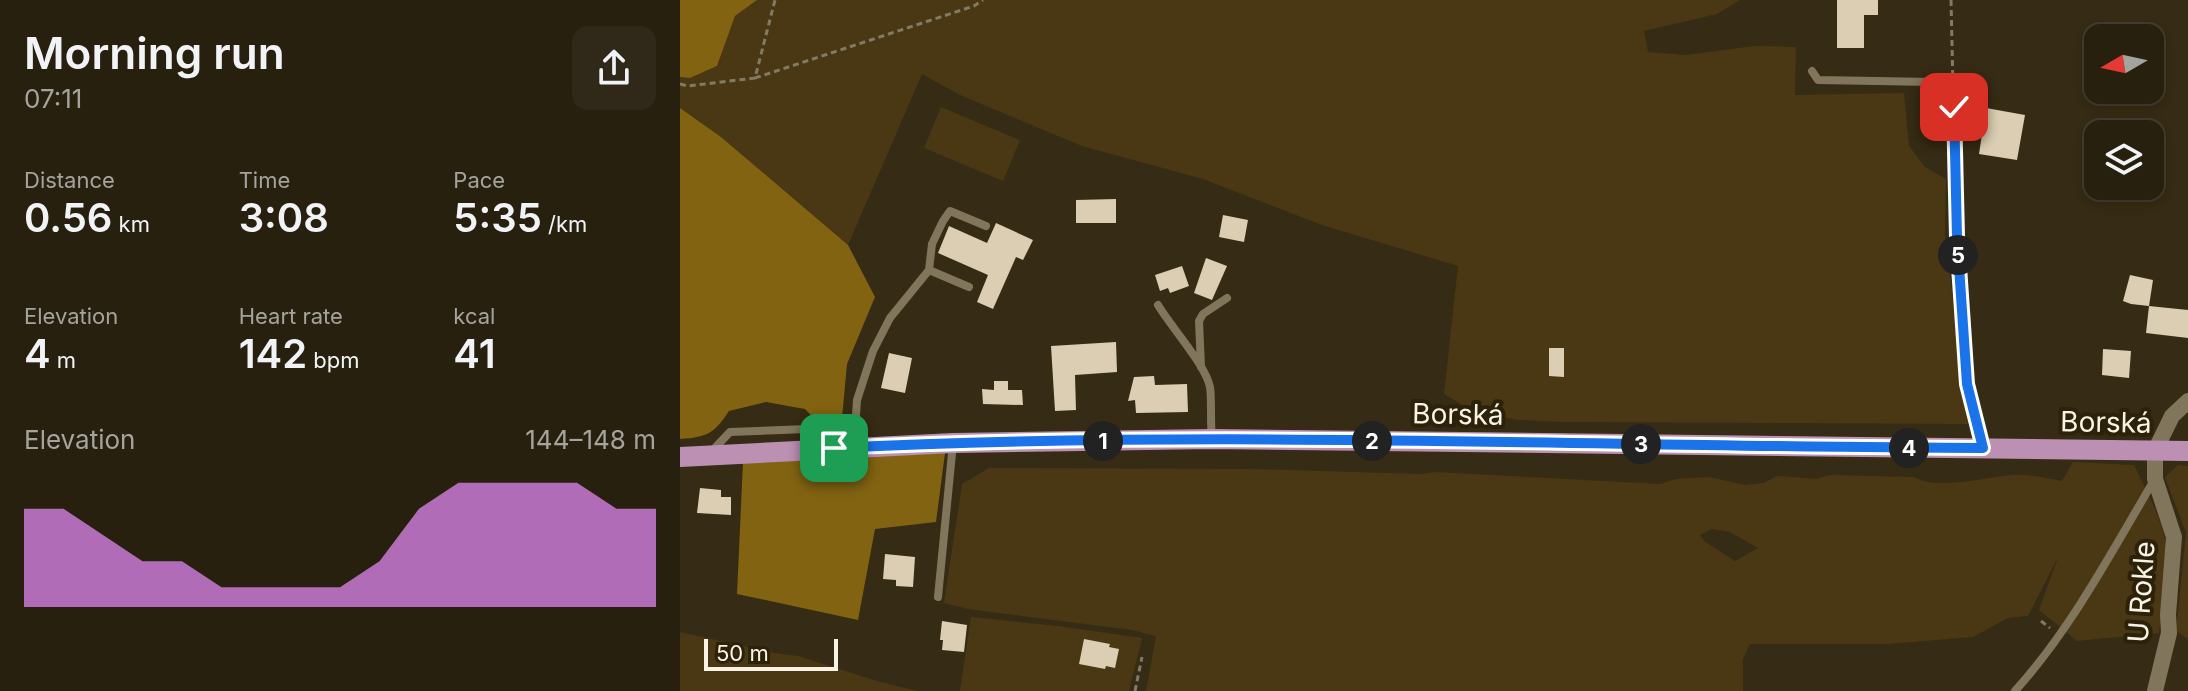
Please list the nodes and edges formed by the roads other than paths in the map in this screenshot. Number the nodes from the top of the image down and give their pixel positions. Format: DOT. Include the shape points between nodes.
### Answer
graph roads {
  1 [pos="1812,71"];
  2 [pos="986,226"];
  3 [pos="929,270"];
  4 [pos="969,287"];
  5 [pos="1227,298"];
  6 [pos="1158,305"];
  7 [pos="1202,368"];
  8 [pos="2188,401"];
  9 [pos="1212,439"];
  10 [pos="953,443"];
  11 [pos="844,448"];
  12 [pos="1983,448"];
  13 [pos="2155,451"];
  14 [pos="2188,451"];
  15 [pos="680,457"];
  16 [pos="2155,479"];
  17 [pos="938,597"];
  18 [pos="2015,691"];
  19 [pos="2155,691"];
  1 -- 12 [label="lane" via="1818,80 1933,82 1954,107 1967,384"];
  2 -- 3 [label="lane" via="950,211 932,244"];
  3 -- 4 [label="lane"];
  3 -- 11 [label="lane" via="890,318 873,351"];
  5 -- 7 [label="lane" via="1199,321"];
  6 -- 7 [label="lane"];
  7 -- 9 [label="lane" via="1210,387"];
  8 -- 13 [label="street" via="2172,416"];
  9 -- 10 [label="main road, Borská"];
  9 -- 12 [label="main road, Borská"];
  10 -- 11 [label="main road, Borská"];
  10 -- 17 [label="lane"];
  11 -- 15 [label="main road, Borská"];
  12 -- 13 [label="main road, Borská"];
  13 -- 14 [label="main road, Borská"];
  13 -- 16 [label="street, U Rokle"];
  16 -- 18 [label="lane" via="2059,636"];
  16 -- 19 [label="street, U Rokle" via="2174,537 2169,633"];
}
